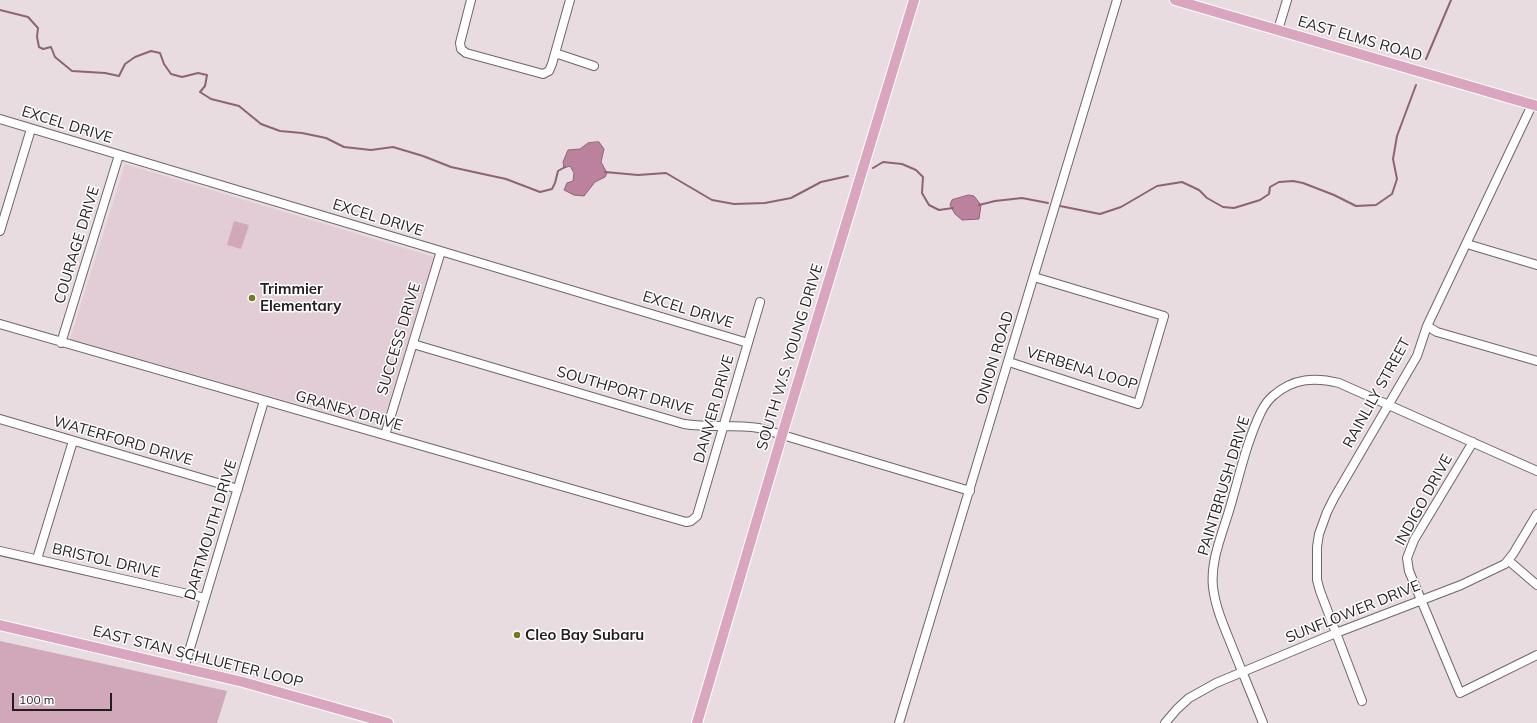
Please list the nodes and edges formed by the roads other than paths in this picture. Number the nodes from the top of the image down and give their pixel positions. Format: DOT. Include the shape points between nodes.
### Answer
graph roads {
  1 [pos="472,0"];
  2 [pos="570,0"];
  3 [pos="914,0"];
  4 [pos="1118,0"];
  5 [pos="1175,0"];
  6 [pos="1286,0"];
  7 [pos="1278,30"];
  8 [pos="555,53"];
  9 [pos="594,66"];
  10 [pos="1535,106"];
  11 [pos="0,119"];
  12 [pos="31,129"];
  13 [pos="120,155"];
  14 [pos="0,231"];
  15 [pos="1467,244"];
  16 [pos="441,251"];
  17 [pos="1537,265"];
  18 [pos="1034,277"];
  19 [pos="760,302"];
  20 [pos="0,324"];
  21 [pos="1427,326"];
  22 [pos="61,342"];
  23 [pos="748,343"];
  24 [pos="413,344"];
  25 [pos="1537,361"];
  26 [pos="1008,362"];
  27 [pos="264,401"];
  28 [pos="1388,404"];
  29 [pos="0,420"];
  30 [pos="724,426"];
  31 [pos="782,434"];
  32 [pos="385,436"];
  33 [pos="73,441"];
  34 [pos="1473,442"];
  35 [pos="1537,471"];
  36 [pos="238,489"];
  37 [pos="970,491"];
  38 [pos="1537,514"];
  39 [pos="691,521"];
  40 [pos="0,551"];
  41 [pos="37,559"];
  42 [pos="1509,560"];
  43 [pos="1537,585"];
  44 [pos="205,598"];
  45 [pos="1420,600"];
  46 [pos="0,625"];
  47 [pos="1336,634"];
  48 [pos="1537,655"];
  49 [pos="184,668"];
  50 [pos="1242,672"];
  51 [pos="1362,701"];
  52 [pos="388,723"];
  53 [pos="698,723"];
  54 [pos="899,723"];
  55 [pos="1165,723"];
  56 [pos="1263,723"];
  1 -- 8 [label="street" via="460,43 466,53 543,74 549,71"];
  2 -- 8 [label="street"];
  3 -- 31 [label="main road, SOUTH W.S. YOUNG DRIVE"];
  4 -- 18 [label="street, ONION ROAD"];
  5 -- 7 [label="main road, EAST ELMS ROAD"];
  6 -- 7 [label="street"];
  7 -- 10 [label="main road, EAST ELMS ROAD"];
  8 -- 9 [label="street"];
  10 -- 15 [label="street, RAINLILY STREET"];
  11 -- 12 [label="street, EXCEL DRIVE"];
  12 -- 13 [label="street, EXCEL DRIVE"];
  12 -- 14 [label="street"];
  13 -- 16 [label="street, EXCEL DRIVE"];
  13 -- 22 [label="street, COURAGE DRIVE"];
  15 -- 17 [label="street"];
  15 -- 21 [label="street, RAINLILY STREET"];
  16 -- 23 [label="street, EXCEL DRIVE"];
  16 -- 24 [label="street, SUCCESS DRIVE"];
  18 -- 26 [label="street, ONION ROAD"];
  18 -- 26 [label="street, VERBENA LOOP" via="1164,316 1138,404"];
  19 -- 23 [label="street, DANVER DRIVE"];
  20 -- 22 [label="street, GRANEX DRIVE"];
  21 -- 25 [label="street" via="1438,332"];
  21 -- 28 [label="street, RAINLILY STREET" via="1417,356"];
  22 -- 27 [label="street, GRANEX DRIVE"];
  23 -- 30 [label="street, DANVER DRIVE"];
  24 -- 30 [label="street, SOUTHPORT DRIVE" via="684,424"];
  24 -- 32 [label="street, SUCCESS DRIVE"];
  26 -- 37 [label="street, ONION ROAD"];
  27 -- 32 [label="street, GRANEX DRIVE"];
  27 -- 36 [label="street, DARTMOUTH DRIVE"];
  28 -- 34 [label="street, PAINTBRUSH DRIVE"];
  28 -- 47 [label="street, RAINLILY STREET" via="1334,498 1319,534 1317,580"];
  28 -- 50 [label="street, PAINTBRUSH DRIVE" via="1339,383 1315,379 1283,388 1262,410 1248,446 1213,570 1213,585 1219,613"];
  29 -- 33 [label="street, WATERFORD DRIVE"];
  30 -- 31 [label="street, SOUTHPORT DRIVE" via="750,427"];
  30 -- 39 [label="street, DANVER DRIVE" via="697,516"];
  31 -- 37 [label="street, SOUTHPORT DRIVE"];
  31 -- 53 [label="main road, SOUTH W.S. YOUNG DRIVE"];
  32 -- 39 [label="street, GRANEX DRIVE"];
  33 -- 36 [label="street, WATERFORD DRIVE"];
  33 -- 41 [label="street"];
  34 -- 35 [label="street, PAINTBRUSH DRIVE"];
  34 -- 45 [label="street, INDIGO DRIVE" via="1409,550 1408,565"];
  36 -- 44 [label="street, DARTMOUTH DRIVE"];
  37 -- 54 [label="street, ONION ROAD"];
  38 -- 42 [label="street, SUNFLOWER DRIVE"];
  40 -- 41 [label="street, BRISTOL DRIVE"];
  41 -- 44 [label="street, BRISTOL DRIVE"];
  42 -- 43 [label="street"];
  42 -- 45 [label="street, SUNFLOWER DRIVE" via="1488,573"];
  44 -- 49 [label="street, DARTMOUTH DRIVE"];
  45 -- 47 [label="street, SUNFLOWER DRIVE"];
  45 -- 48 [label="street, INDIGO DRIVE" via="1460,693"];
  46 -- 49 [label="main road, EAST STAN SCHLUETER LOOP"];
  47 -- 50 [label="street, SUNFLOWER DRIVE"];
  47 -- 51 [label="street, RAINLILY STREET"];
  49 -- 52 [label="main road, EAST STAN SCHLUETER LOOP"];
  50 -- 55 [label="street, SUNFLOWER DRIVE" via="1189,698"];
  50 -- 56 [label="street, PAINTBRUSH DRIVE"];
}
